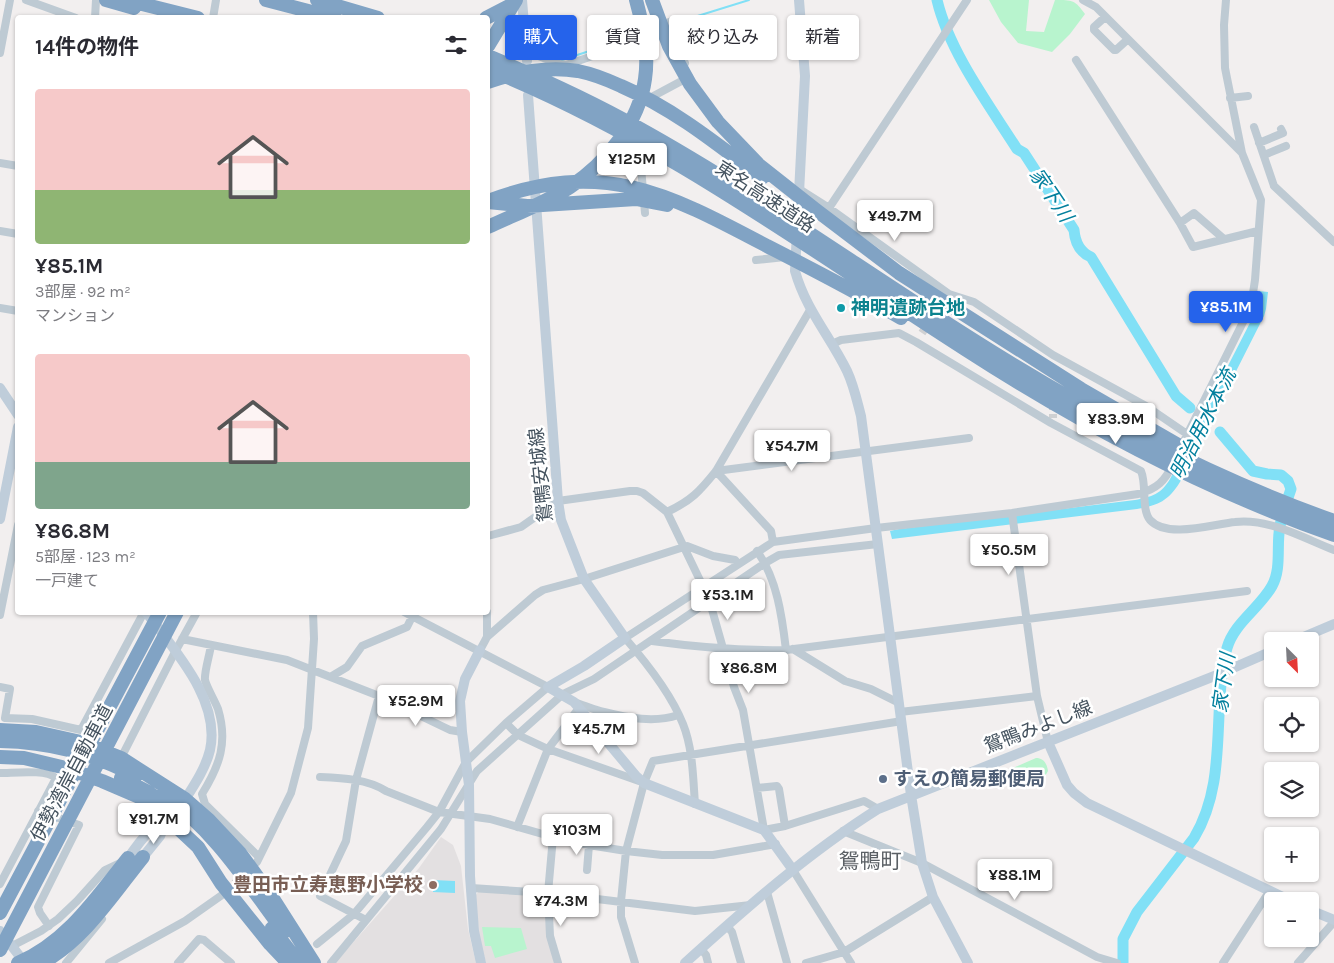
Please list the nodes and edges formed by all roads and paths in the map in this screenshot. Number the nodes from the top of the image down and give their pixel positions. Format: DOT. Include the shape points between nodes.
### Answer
graph roads {
  1 [pos="10,0"];
  2 [pos="26,0"];
  3 [pos="96,0"];
  4 [pos="106,0"];
  5 [pos="126,0"];
  6 [pos="216,0"];
  7 [pos="266,0"];
  8 [pos="317,0"];
  9 [pos="335,0"];
  10 [pos="500,0"];
  11 [pos="519,0"];
  12 [pos="636,0"];
  13 [pos="652,0"];
  14 [pos="799,0"];
  15 [pos="966,0"];
  16 [pos="1083,0"];
  17 [pos="1226,0"];
  18 [pos="1097,3"];
  19 [pos="68,15"];
  20 [pos="95,15"];
  21 [pos="158,15"];
  22 [pos="186,15"];
  23 [pos="214,15"];
  24 [pos="322,15"];
  25 [pos="333,15"];
  26 [pos="368,15"];
  27 [pos="490,15"];
  28 [pos="521,15"];
  29 [pos="1105,16"];
  30 [pos="490,17"];
  31 [pos="1127,40"];
  32 [pos="490,43"];
  33 [pos="0,53"];
  34 [pos="490,57"];
  35 [pos="542,60"];
  36 [pos="1076,60"];
  37 [pos="490,71"];
  38 [pos="690,76"];
  39 [pos="490,81"];
  40 [pos="528,95"];
  41 [pos="1248,96"];
  42 [pos="1230,98"];
  43 [pos="639,107"];
  44 [pos="1254,127"];
  45 [pos="1281,129"];
  46 [pos="1259,143"];
  47 [pos="1286,146"];
  48 [pos="1242,153"];
  49 [pos="1264,155"];
  50 [pos="640,156"];
  51 [pos="0,163"];
  52 [pos="15,166"];
  53 [pos="1274,186"];
  54 [pos="799,189"];
  55 [pos="1258,192"];
  56 [pos="490,201"];
  57 [pos="490,202"];
  58 [pos="829,208"];
  59 [pos="761,209"];
  60 [pos="645,213"];
  61 [pos="1180,224"];
  62 [pos="490,225"];
  63 [pos="0,231"];
  64 [pos="1258,231"];
  65 [pos="743,233"];
  66 [pos="15,234"];
  67 [pos="1224,238"];
  68 [pos="1334,242"];
  69 [pos="826,251"];
  70 [pos="795,256"];
  71 [pos="756,260"];
  72 [pos="899,273"];
  73 [pos="0,308"];
  74 [pos="15,310"];
  75 [pos="810,310"];
  76 [pos="922,333"];
  77 [pos="916,342"];
  78 [pos="832,344"];
  79 [pos="0,388"];
  80 [pos="15,410"];
  81 [pos="1089,423"];
  82 [pos="1188,434"];
  83 [pos="969,438"];
  84 [pos="15,442"];
  85 [pos="866,450"];
  86 [pos="1171,453"];
  87 [pos="716,471"];
  88 [pos="1144,494"];
  89 [pos="558,501"];
  90 [pos="667,512"];
  91 [pos="1012,512"];
  92 [pos="0,519"];
  93 [pos="1330,519"];
  94 [pos="876,529"];
  95 [pos="490,535"];
  96 [pos="1334,535"];
  97 [pos="15,539"];
  98 [pos="773,542"];
  99 [pos="878,542"];
  100 [pos="684,547"];
  101 [pos="1334,550"];
  102 [pos="757,551"];
  103 [pos="765,563"];
  104 [pos="738,564"];
  105 [pos="584,579"];
  106 [pos="705,588"];
  107 [pos="1247,591"];
  108 [pos="710,600"];
  109 [pos="0,614"];
  110 [pos="143,615"];
  111 [pos="147,615"];
  112 [pos="157,615"];
  113 [pos="175,615"];
  114 [pos="185,615"];
  115 [pos="195,615"];
  116 [pos="313,615"];
  117 [pos="413,615"];
  118 [pos="416,615"];
  119 [pos="487,615"];
  120 [pos="1026,620"];
  121 [pos="1334,624"];
  122 [pos="1315,632"];
  123 [pos="890,637"];
  124 [pos="487,638"];
  125 [pos="182,639"];
  126 [pos="626,639"];
  127 [pos="652,641"];
  128 [pos="211,645"];
  129 [pos="723,648"];
  130 [pos="480,650"];
  131 [pos="635,650"];
  132 [pos="790,650"];
  133 [pos="175,652"];
  134 [pos="1264,654"];
  135 [pos="312,668"];
  136 [pos="332,676"];
  137 [pos="0,687"];
  138 [pos="549,688"];
  139 [pos="562,694"];
  140 [pos="379,696"];
  141 [pos="1037,696"];
  142 [pos="576,705"];
  143 [pos="900,712"];
  144 [pos="678,714"];
  145 [pos="506,723"];
  146 [pos="0,730"];
  147 [pos="462,732"];
  148 [pos="518,735"];
  149 [pos="0,741"];
  150 [pos="1048,742"];
  151 [pos="749,746"];
  152 [pos="0,749"];
  153 [pos="548,749"];
  154 [pos="691,754"];
  155 [pos="0,757"];
  156 [pos="466,765"];
  157 [pos="118,766"];
  158 [pos="0,773"];
  159 [pos="320,777"];
  160 [pos="356,780"];
  161 [pos="644,783"];
  162 [pos="469,785"];
  163 [pos="757,788"];
  164 [pos="82,794"];
  165 [pos="911,795"];
  166 [pos="185,799"];
  167 [pos="695,804"];
  168 [pos="878,809"];
  169 [pos="38,811"];
  170 [pos="439,812"];
  171 [pos="450,814"];
  172 [pos="469,816"];
  173 [pos="168,818"];
  174 [pos="517,826"];
  175 [pos="785,826"];
  176 [pos="764,830"];
  177 [pos="843,831"];
  178 [pos="554,837"];
  179 [pos="776,844"];
  180 [pos="589,845"];
  181 [pos="626,851"];
  182 [pos="143,857"];
  183 [pos="128,858"];
  184 [pos="922,864"];
  185 [pos="587,870"];
  186 [pos="793,870"];
  187 [pos="0,884"];
  188 [pos="470,888"];
  189 [pos="767,892"];
  190 [pos="1269,892"];
  191 [pos="548,893"];
  192 [pos="222,895"];
  193 [pos="933,897"];
  194 [pos="1264,900"];
  195 [pos="621,901"];
  196 [pos="751,905"];
  197 [pos="0,913"];
  198 [pos="354,914"];
  199 [pos="1319,914"];
  200 [pos="366,920"];
  201 [pos="1334,921"];
  202 [pos="49,926"];
  203 [pos="727,926"];
  204 [pos="0,932"];
  205 [pos="6,948"];
  206 [pos="701,949"];
  207 [pos="844,952"];
  208 [pos="313,959"];
  209 [pos="1096,960"];
  210 [pos="29,962"];
  211 [pos="66,963"];
  212 [pos="109,963"];
  213 [pos="178,963"];
  214 [pos="231,963"];
  215 [pos="288,963"];
  216 [pos="331,963"];
  217 [pos="481,963"];
  218 [pos="558,963"];
  219 [pos="635,963"];
  220 [pos="685,963"];
  221 [pos="708,963"];
  222 [pos="741,963"];
  223 [pos="787,963"];
  224 [pos="806,963"];
  225 [pos="851,963"];
  226 [pos="968,963"];
  227 [pos="1117,963"];
  228 [pos="1223,963"];
  229 [pos="1298,963"];
  1 -- 33 [label="street"];
  2 -- 19 [label="street"];
  3 -- 20 [label="street"];
  4 -- 21 [label="highway"];
  5 -- 22 [label="highway"];
  6 -- 23 [label="street"];
  7 -- 24 [label="highway"];
  8 -- 26 [label="highway"];
  9 -- 25 [label="highway"];
  10 -- 27 [label="highway"];
  11 -- 28 [label="street"];
  11 -- 30 [label="highway"];
  11 -- 32 [label="highway"];
  12 -- 62 [label="highway" via="646,44 645,78 638,104 620,138 598,165 571,186"];
  13 -- 72 [label="highway" via="663,33 680,66 735,141 816,210"];
  14 -- 54 [label="street" via="805,115"];
  15 -- 58 [label="street"];
  16 -- 18 [label="street"];
  17 -- 42 [label="street" via="1224,68"];
  18 -- 29 [label="street"];
  29 -- 31 [label="street"];
  29 -- 31 [label="street" via="1094,30 1114,50"];
  31 -- 48 [label="street"];
  34 -- 59 [label="highway, 東名高速道路" via="582,98 636,127"];
  35 -- 38 [label="street" via="566,65 631,43 650,29 672,20"];
  36 -- 61 [label="street"];
  37 -- 59 [label="highway, 東名高速道路" via="596,119"];
  38 -- 43 [label="street" via="644,101"];
  38 -- 54 [label="street" via="720,118 766,163"];
  39 -- 72 [label="highway" via="514,74 556,69 579,71 629,89 688,122 820,221"];
  40 -- 89 [label="street, 鴛鴨安城線"];
  41 -- 42 [label="street"];
  42 -- 48 [label="street"];
  44 -- 46 [label="street"];
  45 -- 46 [label="street" via="1283,133"];
  46 -- 49 [label="street"];
  47 -- 49 [label="street"];
  48 -- 55 [label="street"];
  49 -- 53 [label="street"];
  50 -- 60 [label="street"];
  51 -- 52 [label="street"];
  53 -- 55 [label="street"];
  53 -- 68 [label="street"];
  54 -- 58 [label="street"];
  54 -- 70 [label="street"];
  55 -- 64 [label="street" via="1261,208"];
  56 -- 65 [label="highway" via="524,188 547,184 610,184 677,201"];
  57 -- 65 [label="highway" via="527,206 636,199 695,214"];
  58 -- 82 [label="street" via="948,296 974,302 1053,358 1146,406"];
  59 -- 69 [label="highway, 東名高速道路"];
  61 -- 67 [label="street" via="1194,213"];
  61 -- 67 [label="street" via="1193,247"];
  63 -- 66 [label="street"];
  64 -- 67 [label="street"];
  64 -- 82 [label="street" via="1251,306"];
  65 -- 81 [label="highway" via="872,300 1050,405"];
  69 -- 81 [label="highway, 東名高速道路" via="966,350"];
  69 -- 86 [label="highway, 東名高速道路" via="1031,376"];
  70 -- 71 [label="street"];
  70 -- 75 [label="street" via="795,271"];
  72 -- 86 [label="highway" via="1081,389"];
  73 -- 74 [label="street"];
  75 -- 78 [label="street"];
  75 -- 87 [label="street"];
  76 -- 77 [label="street"];
  77 -- 78 [label="street" via="900,334 841,340"];
  77 -- 88 [label="street" via="1141,472"];
  78 -- 85 [label="street" via="854,387"];
  79 -- 80 [label="street"];
  81 -- 86 [label="highway, 東名高速道路" via="1135,448"];
  82 -- 88 [label="street" via="1165,479"];
  83 -- 85 [label="street"];
  84 -- 92 [label="street"];
  85 -- 87 [label="street"];
  85 -- 94 [label="street"];
  86 -- 93 [label="highway, 東名高速道路"];
  86 -- 96 [label="highway, 東名高速道路" via="1240,498"];
  87 -- 90 [label="street" via="686,503"];
  87 -- 98 [label="street" via="771,531"];
  88 -- 91 [label="street"];
  88 -- 101 [label="street" via="1149,519 1166,528 1253,521"];
  89 -- 90 [label="street" via="637,491"];
  89 -- 95 [label="street" via="521,527"];
  89 -- 105 [label="street, 鴛鴨安城線" via="561,520"];
  90 -- 100 [label="street"];
  91 -- 94 [label="street"];
  91 -- 120 [label="street"];
  94 -- 98 [label="street"];
  94 -- 99 [label="street"];
  97 -- 109 [label="street"];
  98 -- 102 [label="street"];
  99 -- 103 [label="street" via="779,556"];
  99 -- 123 [label="street"];
  100 -- 104 [label="street" via="735,560"];
  100 -- 105 [label="street"];
  100 -- 106 [label="street"];
  102 -- 103 [label="street"];
  102 -- 104 [label="street"];
  103 -- 108 [label="street"];
  103 -- 132 [label="street" via="781,609"];
  104 -- 106 [label="street"];
  105 -- 124 [label="street" via="543,590"];
  105 -- 126 [label="street, 鴛鴨安城線"];
  106 -- 108 [label="street"];
  106 -- 126 [label="street"];
  107 -- 120 [label="street"];
  108 -- 127 [label="street"];
  108 -- 129 [label="street"];
  110 -- 137 [label="street" via="81,730 32,719 5,718 10,689"];
  111 -- 133 [label="street"];
  112 -- 197 [label="highway, 伊勢湾岸自動車道"];
  113 -- 164 [label="highway, 伊勢湾岸自動車道"];
  114 -- 164 [label="highway"];
  115 -- 125 [label="street"];
  116 -- 135 [label="street"];
  117 -- 136 [label="street" via="407,627 362,646 347,666"];
  118 -- 130 [label="street"];
  119 -- 124 [label="street"];
  120 -- 123 [label="street"];
  120 -- 141 [label="street"];
  121 -- 122 [label="street"];
  123 -- 132 [label="street"];
  123 -- 143 [label="street"];
  124 -- 130 [label="street"];
  125 -- 128 [label="street"];
  125 -- 133 [label="street"];
  126 -- 131 [label="street"];
  126 -- 138 [label="street"];
  127 -- 129 [label="street"];
  127 -- 131 [label="street"];
  128 -- 135 [label="street"];
  128 -- 135 [label="street" via="205,680 218,710 223,739 221,757 202,794 204,804 258,860 292,793 308,728"];
  129 -- 132 [label="street"];
  129 -- 151 [label="street" via="743,710"];
  130 -- 138 [label="street"];
  130 -- 147 [label="street" via="464,679 460,701"];
  131 -- 139 [label="street" via="594,679"];
  131 -- 144 [label="street"];
  132 -- 143 [label="street" via="845,681 871,689"];
  133 -- 157 [label="street"];
  133 -- 166 [label="street" via="203,696 212,724 210,752"];
  134 -- 150 [label="street, 鴛鴨みよし線"];
  135 -- 136 [label="street"];
  136 -- 140 [label="street"];
  138 -- 139 [label="street"];
  138 -- 145 [label="street"];
  139 -- 142 [label="street"];
  139 -- 148 [label="street"];
  140 -- 147 [label="street" via="443,727"];
  140 -- 160 [label="street"];
  141 -- 143 [label="street"];
  141 -- 150 [label="street"];
  142 -- 144 [label="street" via="644,718 669,718"];
  142 -- 153 [label="street"];
  142 -- 161 [label="street"];
  143 -- 151 [label="street"];
  143 -- 165 [label="street"];
  144 -- 154 [label="street" via="684,724"];
  145 -- 148 [label="street"];
  145 -- 156 [label="street"];
  146 -- 157 [label="highway" via="66,737"];
  147 -- 156 [label="street"];
  148 -- 153 [label="street"];
  148 -- 162 [label="street" via="477,771"];
  149 -- 157 [label="highway" via="60,747"];
  150 -- 165 [label="street, 鴛鴨みよし線"];
  150 -- 190 [label="street" via="1067,785 1087,803"];
  151 -- 154 [label="street"];
  151 -- 163 [label="street"];
  152 -- 157 [label="highway" via="30,750"];
  153 -- 161 [label="street"];
  153 -- 174 [label="street"];
  154 -- 161 [label="street" via="653,760"];
  154 -- 167 [label="street"];
  155 -- 173 [label="highway" via="24,758 102,780 144,799"];
  156 -- 162 [label="street"];
  156 -- 170 [label="street"];
  157 -- 166 [label="highway"];
  157 -- 208 [label="highway" via="188,824 223,858"];
  158 -- 169 [label="street" via="32,773 56,778"];
  159 -- 160 [label="street"];
  160 -- 170 [label="street"];
  160 -- 198 [label="street" via="346,841 320,896"];
  161 -- 167 [label="street"];
  161 -- 181 [label="street"];
  162 -- 171 [label="street"];
  162 -- 172 [label="street"];
  163 -- 175 [label="street" via="777,786"];
  163 -- 176 [label="street"];
  164 -- 205 [label="highway, 伊勢湾岸自動車道"];
  165 -- 168 [label="street, 鴛鴨みよし線"];
  165 -- 184 [label="street"];
  166 -- 173 [label="street"];
  166 -- 208 [label="highway" via="240,853 280,904"];
  167 -- 176 [label="street"];
  168 -- 175 [label="street" via="864,801"];
  168 -- 177 [label="street, 鴛鴨みよし線"];
  169 -- 187 [label="street"];
  169 -- 202 [label="street" via="79,825 38,907"];
  170 -- 171 [label="street"];
  170 -- 198 [label="street"];
  171 -- 172 [label="street"];
  171 -- 200 [label="street" via="426,850"];
  172 -- 174 [label="street"];
  172 -- 188 [label="street"];
  173 -- 182 [label="street" via="160,836"];
  173 -- 183 [label="street" via="151,830"];
  173 -- 215 [label="highway" via="198,847 221,883"];
  174 -- 178 [label="street"];
  175 -- 176 [label="street"];
  176 -- 179 [label="street"];
  177 -- 184 [label="street"];
  177 -- 186 [label="street, 鴛鴨みよし線"];
  178 -- 180 [label="street"];
  178 -- 191 [label="street"];
  179 -- 181 [label="street" via="713,855 662,856"];
  179 -- 186 [label="street"];
  180 -- 181 [label="street"];
  180 -- 185 [label="street"];
  181 -- 195 [label="street"];
  182 -- 210 [label="highway" via="80,933 60,952"];
  182 -- 211 [label="street" via="131,883"];
  183 -- 202 [label="street" via="105,870 78,902"];
  183 -- 210 [label="highway" via="74,925"];
  184 -- 193 [label="street"];
  184 -- 209 [label="street"];
  186 -- 189 [label="street, 鴛鴨みよし線"];
  186 -- 207 [label="street"];
  188 -- 191 [label="street"];
  188 -- 217 [label="street"];
  189 -- 196 [label="street, 鴛鴨みよし線"];
  189 -- 223 [label="street"];
  191 -- 195 [label="street"];
  191 -- 218 [label="street" via="550,936"];
  192 -- 212 [label="street" via="185,921"];
  193 -- 207 [label="street"];
  193 -- 226 [label="street"];
  194 -- 228 [label="street"];
  195 -- 196 [label="street" via="695,911"];
  195 -- 219 [label="street" via="621,917"];
  196 -- 203 [label="street, 鴛鴨みよし線"];
  198 -- 200 [label="street"];
  198 -- 208 [label="street"];
  199 -- 201 [label="street"];
  200 -- 216 [label="street"];
  201 -- 229 [label="street"];
  202 -- 205 [label="street"];
  203 -- 206 [label="street, 鴛鴨みよし線"];
  203 -- 222 [label="street" via="732,932"];
  204 -- 205 [label="street"];
  205 -- 210 [label="street"];
  206 -- 220 [label="street, 鴛鴨みよし線"];
  206 -- 221 [label="street"];
  207 -- 224 [label="street"];
  207 -- 225 [label="street"];
  209 -- 227 [label="street"];
  213 -- 214 [label="street" via="199,939"];
}
